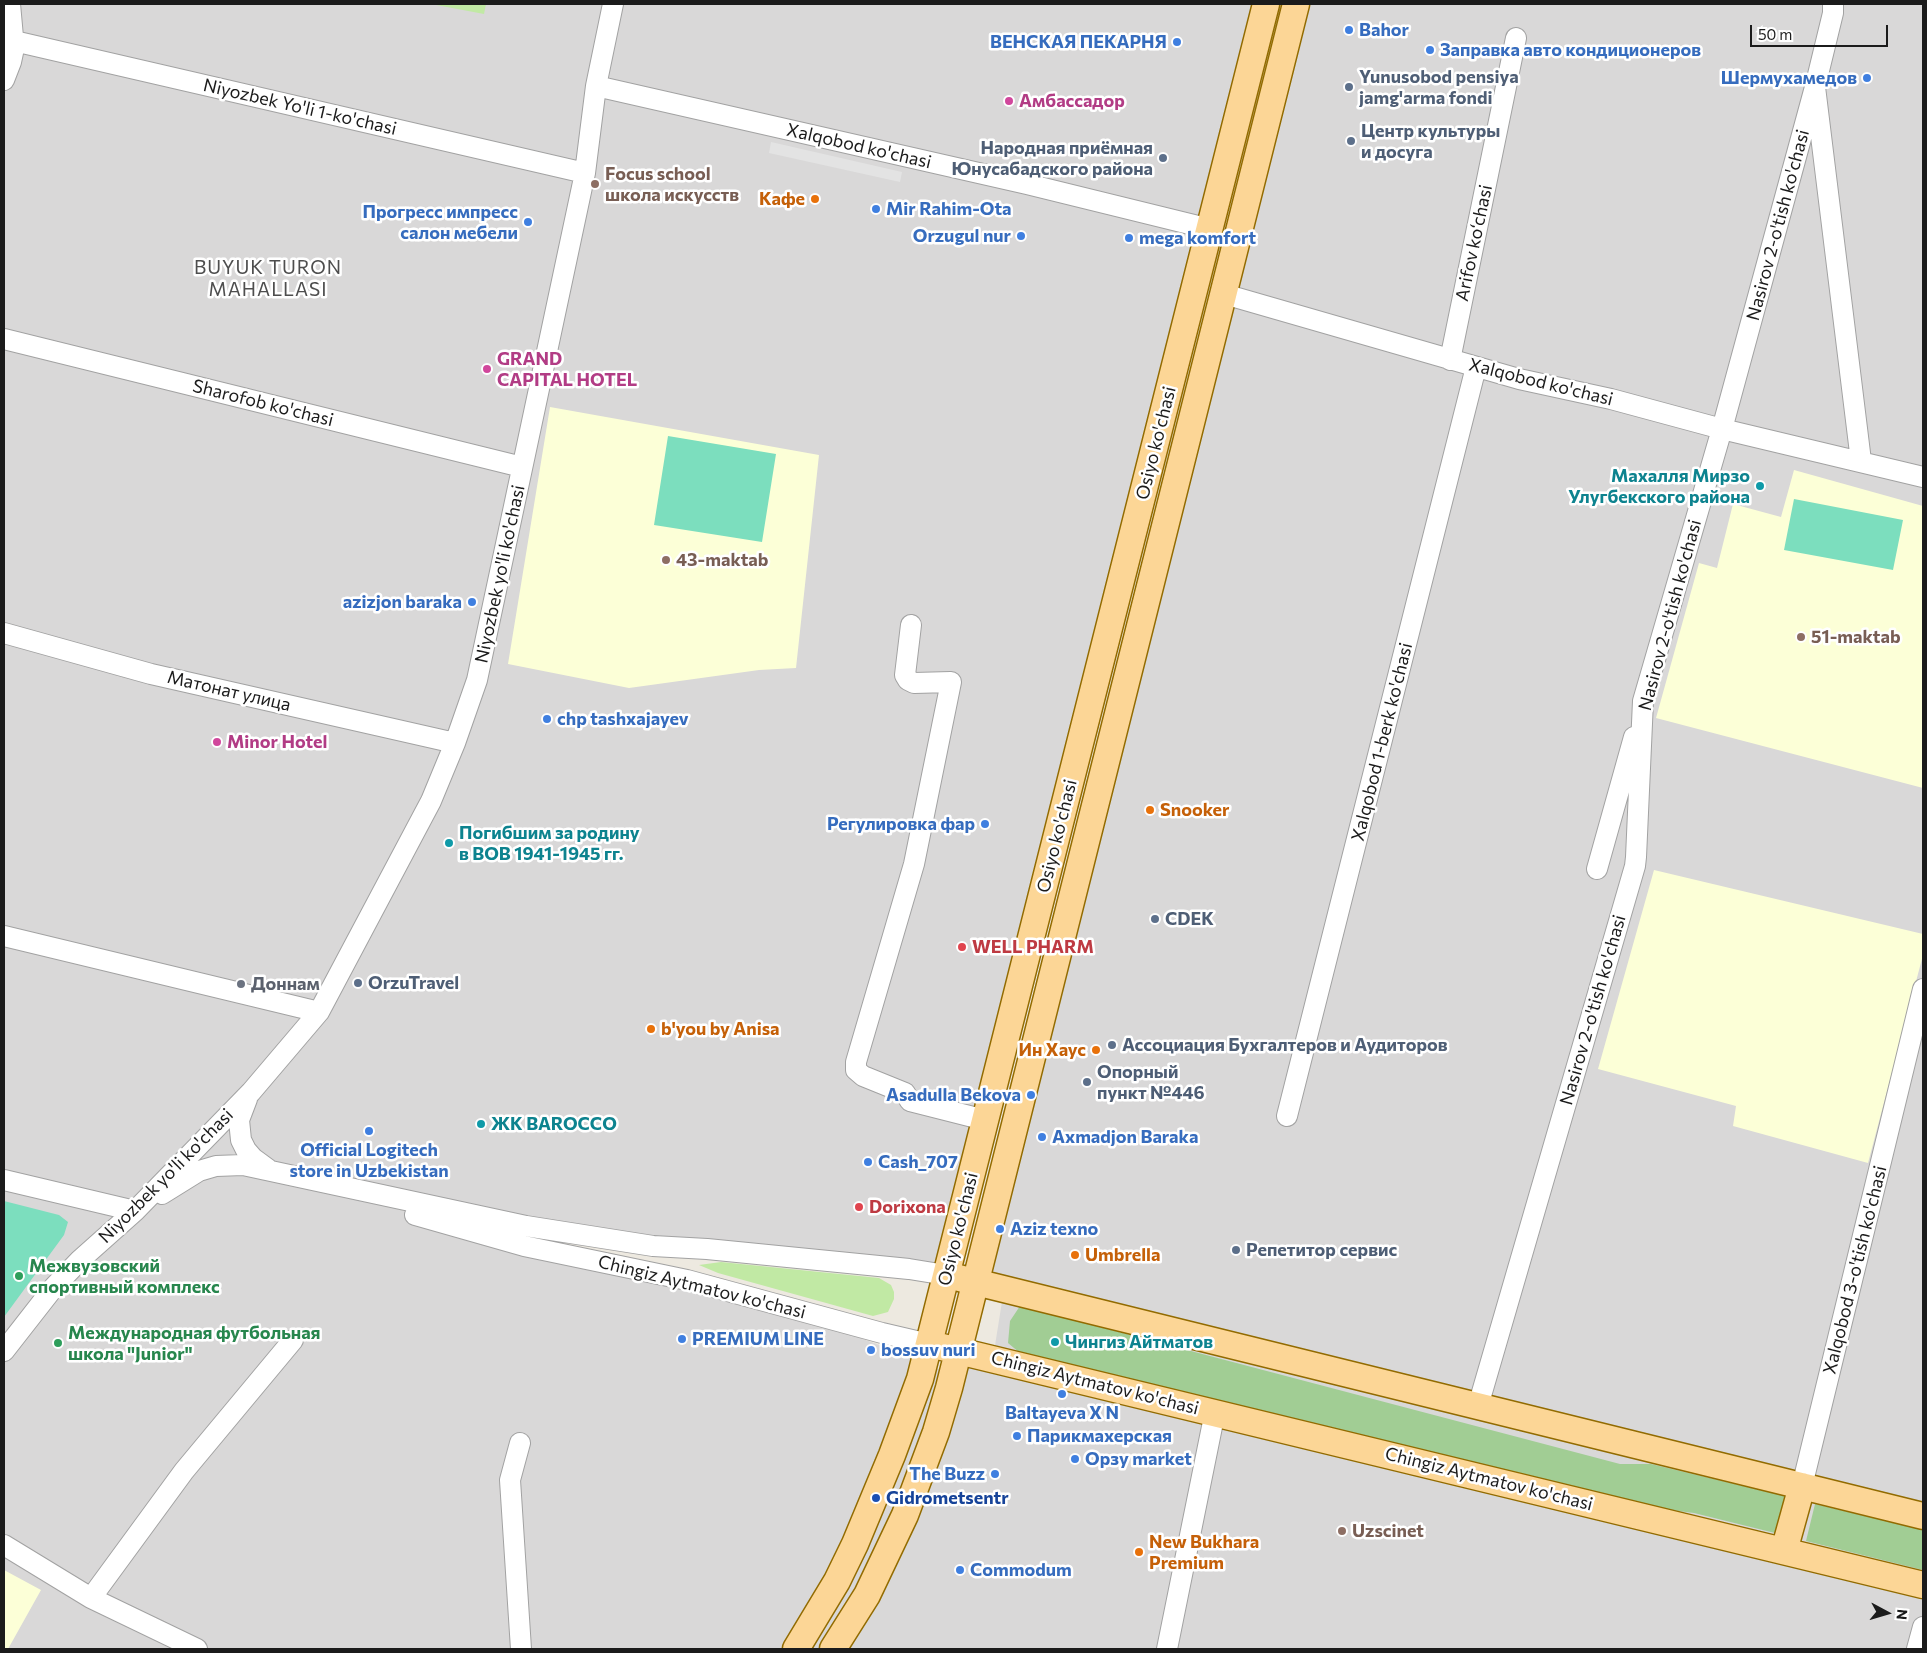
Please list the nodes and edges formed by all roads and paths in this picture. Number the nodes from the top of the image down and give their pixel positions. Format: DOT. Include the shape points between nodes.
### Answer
graph roads {
  1 [pos="10,4"];
  2 [pos="613,4"];
  3 [pos="1266,4"];
  4 [pos="1296,4"];
  5 [pos="1833,4"];
  6 [pos="1516,38"];
  7 [pos="14,41"];
  8 [pos="4,80"];
  9 [pos="596,86"];
  10 [pos="1815,87"];
  11 [pos="585,173"];
  12 [pos="1210,229"];
  13 [pos="1224,294"];
  14 [pos="4,339"];
  15 [pos="1450,360"];
  16 [pos="1476,367"];
  17 [pos="1722,429"];
  18 [pos="1862,461"];
  19 [pos="522,467"];
  20 [pos="1923,476"];
  21 [pos="911,625"];
  22 [pos="4,633"];
  23 [pos="1643,701"];
  24 [pos="455,743"];
  25 [pos="1597,869"];
  26 [pos="4,936"];
  27 [pos="1923,989"];
  28 [pos="319,1012"];
  29 [pos="251,1092"];
  30 [pos="1287,1116"];
  31 [pos="985,1120"];
  32 [pos="271,1170"];
  33 [pos="4,1180"];
  34 [pos="134,1211"];
  35 [pos="692,1248"];
  36 [pos="946,1275"];
  37 [pos="687,1280"];
  38 [pos="977,1282"];
  39 [pos="293,1340"];
  40 [pos="929,1344"];
  41 [pos="959,1350"];
  42 [pos="4,1351"];
  43 [pos="1478,1406"];
  44 [pos="1216,1412"];
  45 [pos="520,1443"];
  46 [pos="1802,1486"];
  47 [pos="1923,1516"];
  48 [pos="4,1545"];
  49 [pos="1784,1550"];
  50 [pos="1923,1585"];
  51 [pos="91,1598"];
  52 [pos="1923,1627"];
  53 [pos="196,1649"];
  54 [pos="522,1649"];
  55 [pos="796,1649"];
  56 [pos="834,1649"];
  57 [pos="1167,1649"];
  58 [pos="1918,1649"];
  1 -- 7 [label="street"];
  2 -- 9 [label="street, Niyozbek yo'li ko'chasi"];
  3 -- 12 [label="main road, Osiyo ko'chasi"];
  4 -- 13 [label="main road, Osiyo ko'chasi"];
  5 -- 10 [label="street"];
  6 -- 15 [label="street, Arifov ko‘chasi"];
  7 -- 8 [label="street"];
  7 -- 11 [label="street, Niyozbek Yo'li 1-ko'chasi"];
  9 -- 11 [label="street, Niyozbek yo'li ko'chasi"];
  9 -- 12 [label="street, Xalqobod ko'chasi"];
  10 -- 17 [label="street, Nasirov 2-o'tish ko'chasi"];
  10 -- 18 [label="street"];
  11 -- 19 [label="street, Niyozbek yo'li ko'chasi"];
  12 -- 31 [label="main road, Osiyo ko'chasi"];
  13 -- 15 [label="street, Xalqobod ko'chasi"];
  13 -- 38 [label="main road, Osiyo ko'chasi"];
  14 -- 19 [label="street, Sharofob ko'chasi"];
  15 -- 16 [label="street, Xalqobod ko'chasi"];
  16 -- 17 [label="street, Xalqobod ko'chasi"];
  16 -- 30 [label="street, Xalqobod 1-berk ko'chasi"];
  17 -- 18 [label="street, Xalqobod ko'chasi"];
  17 -- 23 [label="street, Nasirov 2-o'tish ko'chasi"];
  18 -- 20 [label="street, Xalqobod ko'chasi"];
  19 -- 24 [label="street, Niyozbek yo'li ko'chasi" via="477,680"];
  21 -- 31 [label="street" via="904,675 914,683 951,682 914,864 856,1070 905,1093 910,1101"];
  22 -- 24 [label="street, Матонат улица" via="152,674"];
  23 -- 25 [label="street"];
  23 -- 43 [label="street, Nasirov 2-o'tish ko'chasi" via="1635,866"];
  24 -- 28 [label="street, Niyozbek yo'li ko'chasi" via="431,801"];
  26 -- 28 [label="street"];
  27 -- 46 [label="street, Xalqobod 3-o'tish ko'chasi"];
  28 -- 29 [label="street, Niyozbek yo'li ko'chasi"];
  29 -- 32 [label="street, Niyozbek yo'li ko'chasi" via="240,1115 243,1146"];
  29 -- 34 [label="street, Niyozbek yo'li ko'chasi"];
  31 -- 36 [label="main road, Osiyo ko'chasi"];
  32 -- 34 [label="street, Chingiz Aytmatov ko'chasi" via="234,1165 207,1168"];
  32 -- 35 [label="street, Chingiz Aytmatov ko'chasi" via="526,1226 653,1246"];
  32 -- 37 [label="street, Chingiz Aytmatov ko'chasi" via="524,1246"];
  33 -- 34 [label="street"];
  34 -- 42 [label="street, Niyozbek yo'li ko'chasi" via="54,1287"];
  35 -- 36 [label="street, Chingiz Aytmatov ko'chasi"];
  35 -- 37 [label="street" via="677,1261 679,1271"];
  36 -- 38 [label="main road, Chingiz Aytmatov ko'chasi"];
  36 -- 40 [label="main road, Osiyo ko'chasi"];
  37 -- 40 [label="street, Chingiz Aytmatov ko'chasi"];
  38 -- 41 [label="main road, Osiyo ko'chasi"];
  38 -- 43 [label="main road, Chingiz Aytmatov ko'chasi"];
  39 -- 51 [label="street" via="184,1471"];
  40 -- 41 [label="main road, Chingiz Aytmatov ko'chasi"];
  40 -- 55 [label="main road, Osiyo ko'chasi" via="911,1406 862,1529 837,1581"];
  41 -- 44 [label="main road, Chingiz Aytmatov ko'chasi"];
  41 -- 56 [label="main road, Osiyo ko'chasi" via="936,1432 905,1515 867,1595"];
  43 -- 46 [label="main road, Chingiz Aytmatov ko'chasi"];
  44 -- 49 [label="main road, Chingiz Aytmatov ko'chasi"];
  44 -- 57 [label="street"];
  45 -- 54 [label="street" via="510,1480"];
  46 -- 47 [label="main road, Chingiz Aytmatov ko'chasi"];
  46 -- 49 [label="main road, Xalqobod 3-o'tish ko'chasi"];
  48 -- 51 [label="street"];
  49 -- 50 [label="main road, Chingiz Aytmatov ko'chasi"];
  51 -- 53 [label="street"];
  52 -- 58 [label="street"];
}
